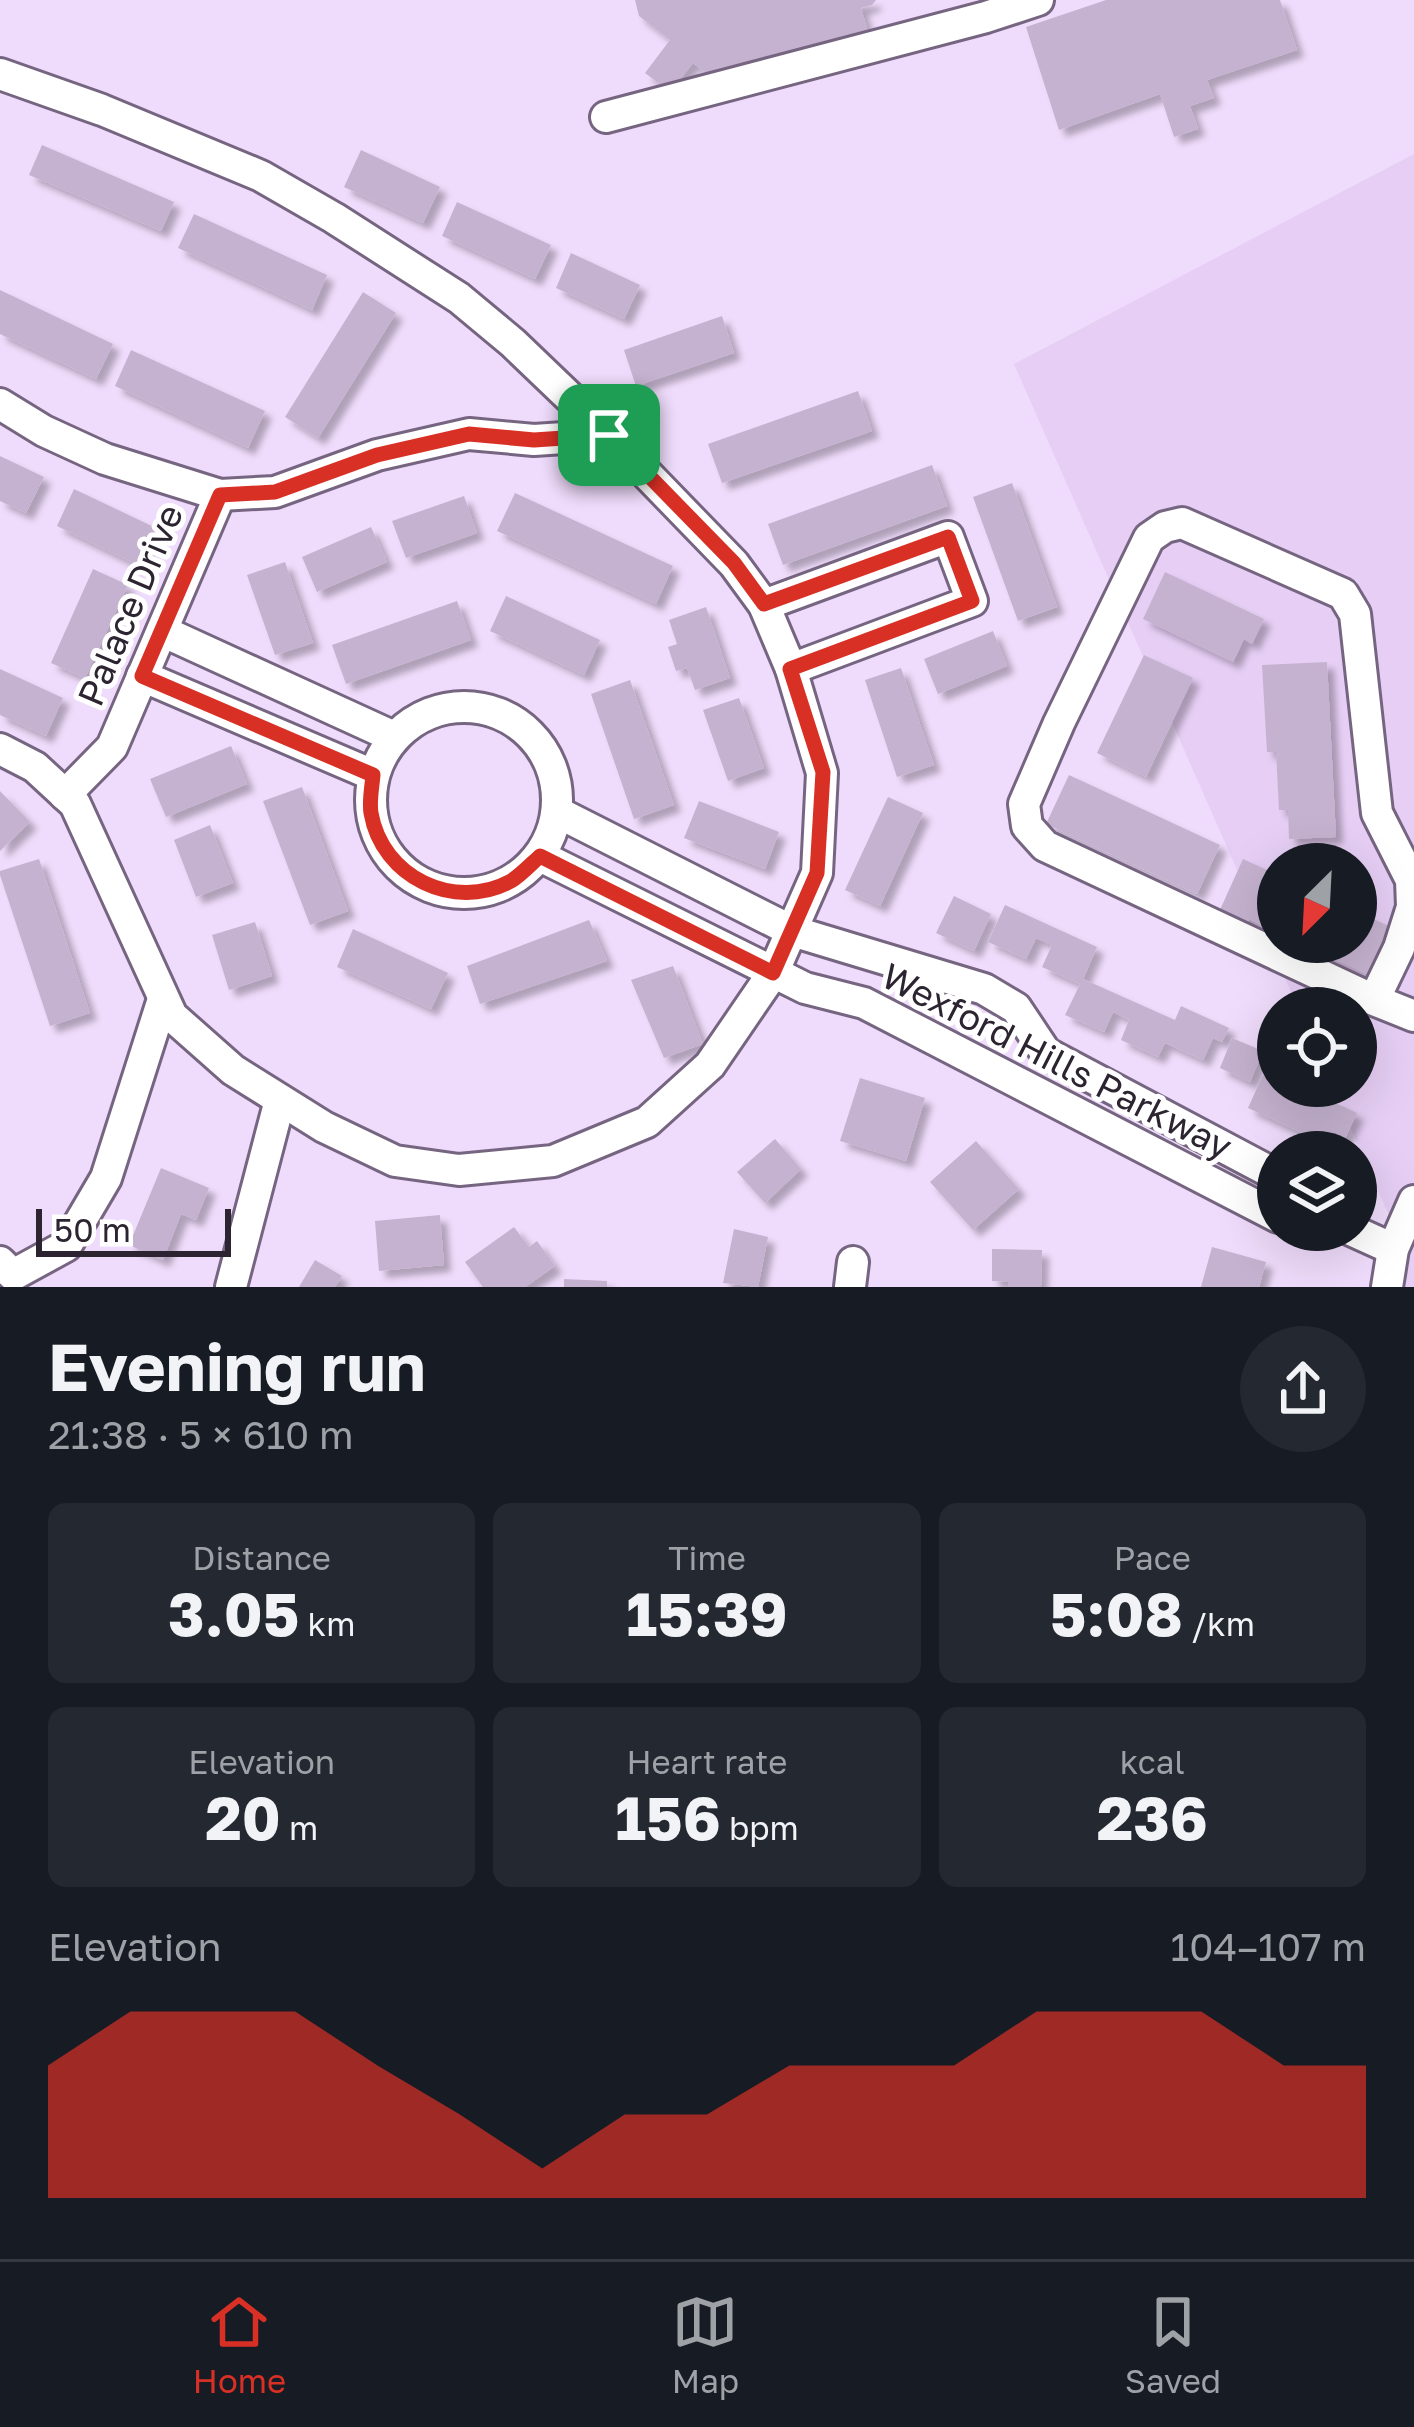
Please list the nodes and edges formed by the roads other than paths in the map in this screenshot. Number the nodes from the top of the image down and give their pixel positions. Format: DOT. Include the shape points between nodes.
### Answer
graph roads {
  1 [pos="1038,0"];
  2 [pos="983,9"];
  3 [pos="0,74"];
  4 [pos="606,117"];
  5 [pos="0,404"];
  6 [pos="609,435"];
  7 [pos="220,495"];
  8 [pos="764,604"];
  9 [pos="162,631"];
  10 [pos="790,669"];
  11 [pos="142,676"];
  12 [pos="394,737"];
  13 [pos="0,749"];
  14 [pos="373,775"];
  15 [pos="65,795"];
  16 [pos="557,812"];
  17 [pos="540,856"];
  18 [pos="792,931"];
  19 [pos="773,973"];
  20 [pos="163,999"];
  21 [pos="1374,1000"];
  22 [pos="1377,1001"];
  23 [pos="1414,1016"];
  24 [pos="280,1100"];
  25 [pos="1153,1110"];
  26 [pos="1136,1144"];
  27 [pos="1257,1165"];
  28 [pos="1414,1201"];
  29 [pos="1257,1206"];
  30 [pos="1377,1241"];
  31 [pos="1394,1249"];
  32 [pos="0,1262"];
  33 [pos="231,1287"];
  34 [pos="1387,1287"];
  1 -- 2 [label="street"];
  2 -- 4 [label="street"];
  3 -- 6 [label="street" via="261,176 334,218 459,298"];
  5 -- 7 [label="street" via="105,459"];
  6 -- 7 [label="street" via="469,434 377,455 275,492"];
  6 -- 8 [label="street"];
  7 -- 9 [label="street, Palace Drive"];
  8 -- 10 [label="street"];
  8 -- 10 [label="street" via="948,537 972,601"];
  9 -- 11 [label="street, Palace Drive"];
  9 -- 12 [label="street"];
  10 -- 18 [label="street" via="823,772 817,873"];
  11 -- 14 [label="street"];
  11 -- 15 [label="street, Palace Drive" via="112,746"];
  12 -- 14 [label="street"];
  12 -- 16 [label="street" via="453,707 487,710 541,748 555,778"];
  13 -- 15 [label="street"];
  14 -- 17 [label="street" via="370,812 382,847 407,874 440,891 477,893 512,880"];
  15 -- 20 [label="street"];
  16 -- 17 [label="street"];
  16 -- 18 [label="street, Wexford Hills Parkway"];
  17 -- 19 [label="street, Wexford Hills Parkway"];
  18 -- 19 [label="street"];
  18 -- 25 [label="street, Wexford Hills Parkway" via="984,988 1016,1007 1046,1053"];
  19 -- 24 [label="street" via="710,1065 647,1122 553,1160 459,1170 395,1161"];
  19 -- 26 [label="street, Wexford Hills Parkway" via="863,1003"];
  20 -- 24 [label="street" via="232,1070"];
  20 -- 32 [label="street" via="106,1178 66,1246 13,1275"];
  21 -- 21 [label="street" via="1412,907 1412,880 1377,813 1354,614 1343,594 1182,523 1165,527 1149,538 1058,723 1024,803 1027,826 1046,846"];
  22 -- 23 [label="street"];
  24 -- 33 [label="street"];
  25 -- 26 [label="street"];
  25 -- 27 [label="street, Wexford Hills Parkway"];
  26 -- 29 [label="street, Wexford Hills Parkway"];
  28 -- 31 [label="street"];
  30 -- 31 [label="street"];
  31 -- 34 [label="street"];
}
